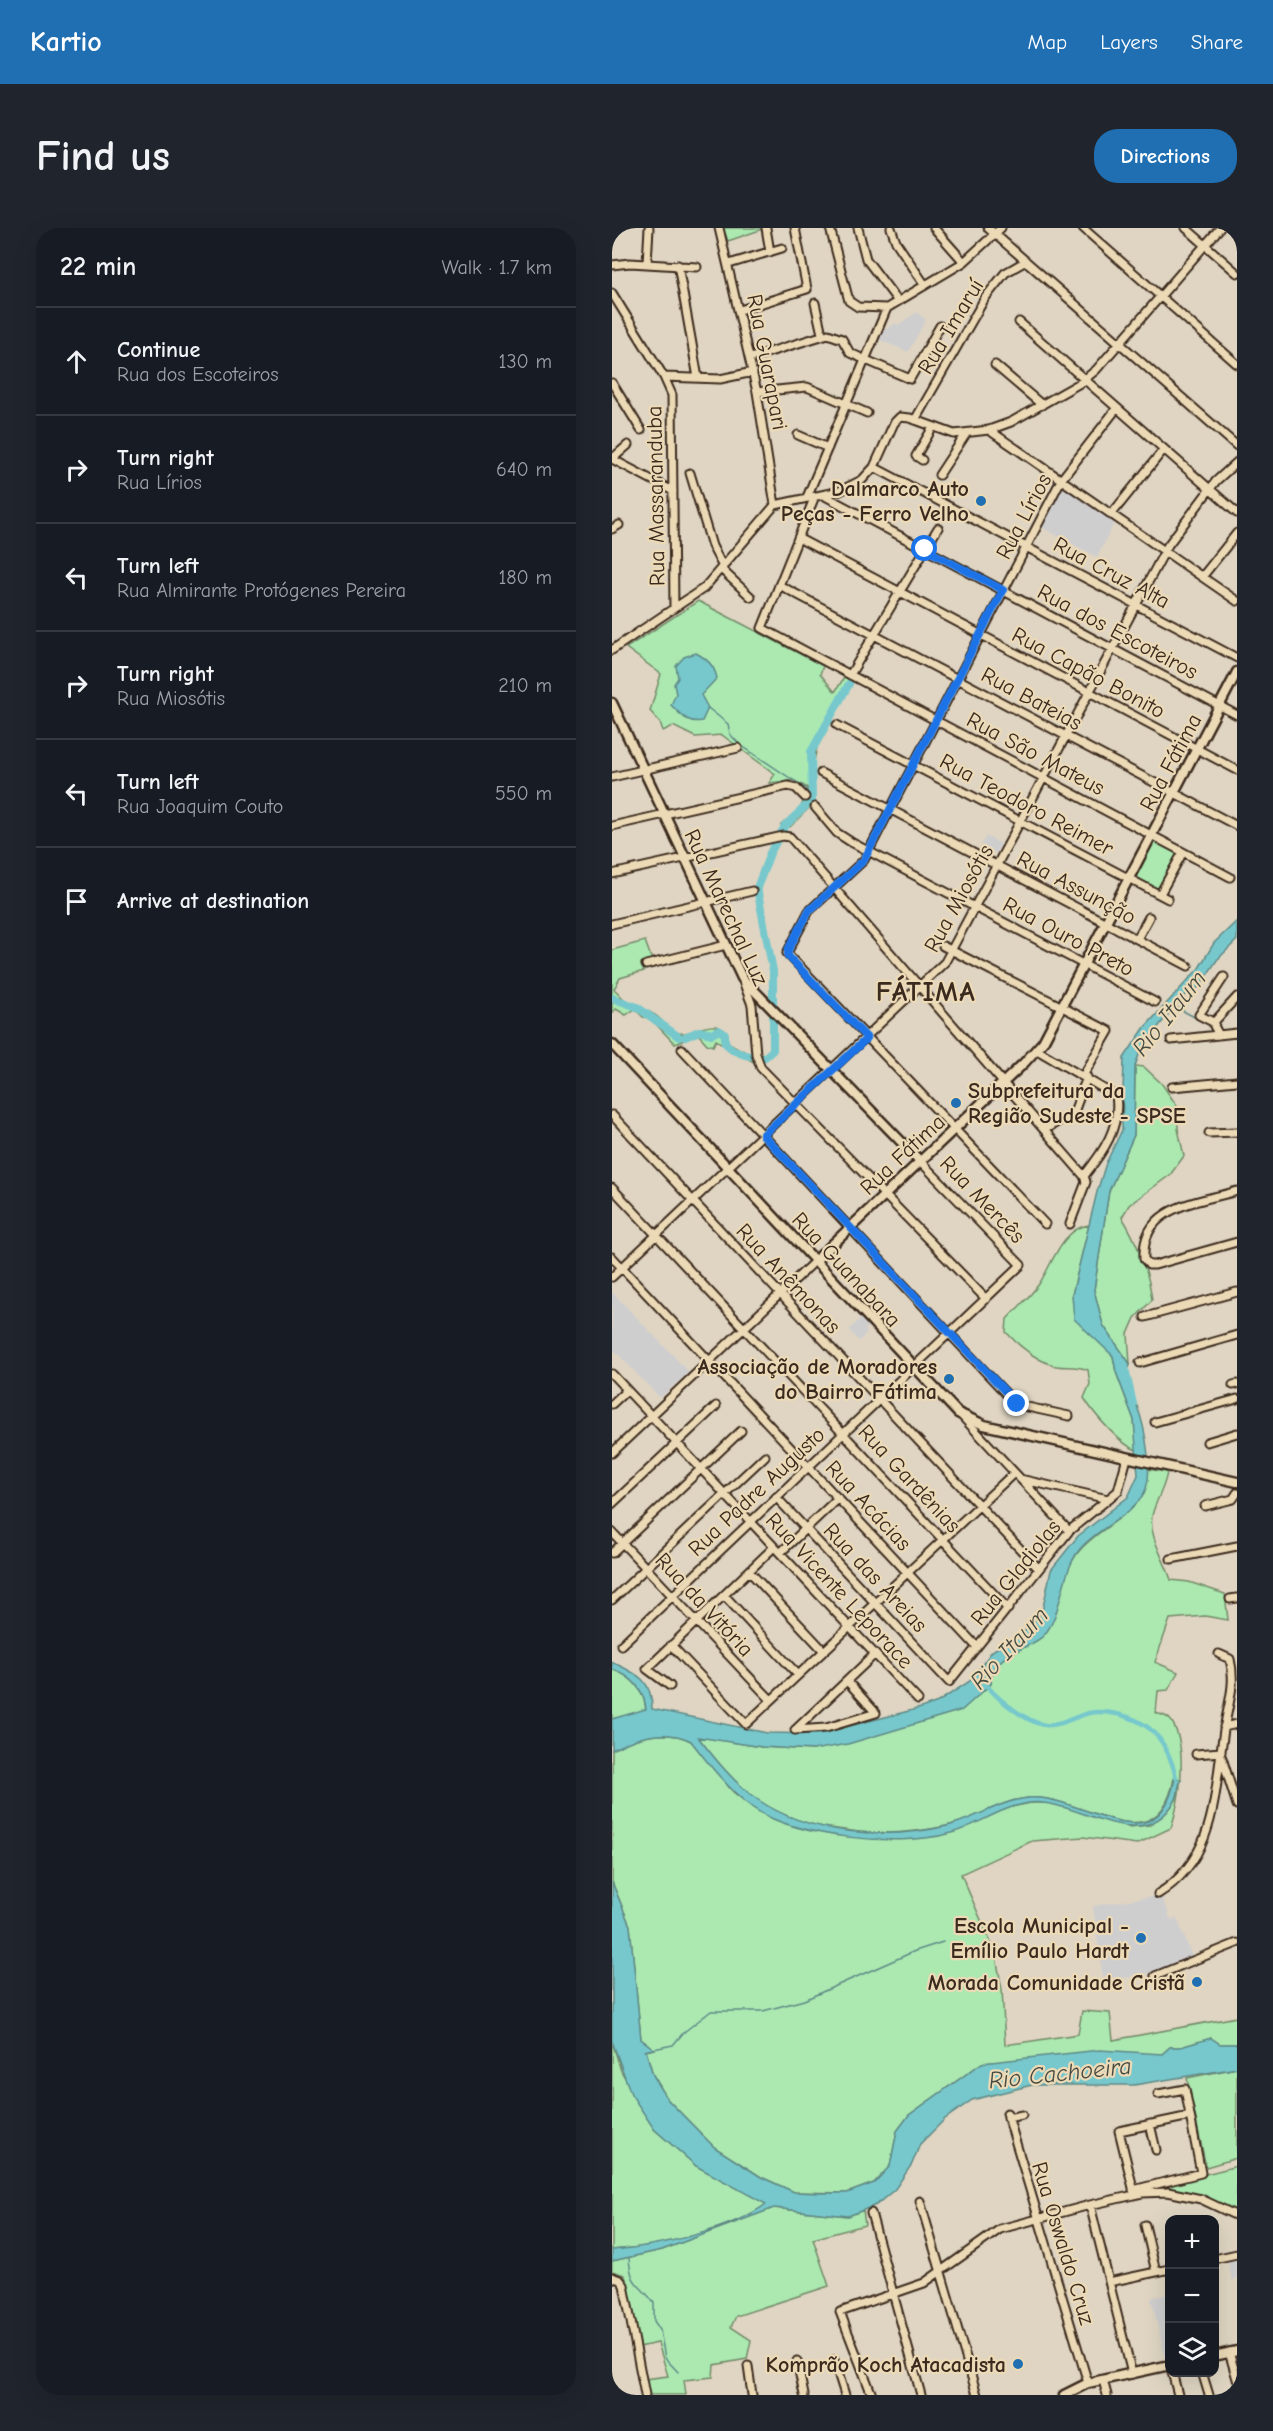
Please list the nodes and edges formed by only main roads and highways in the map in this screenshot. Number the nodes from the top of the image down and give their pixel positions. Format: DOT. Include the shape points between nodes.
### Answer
graph roads {
  1 [pos="1237,672"];
  2 [pos="612,703"];
  3 [pos="742,978"];
  4 [pos="612,1044"];
  5 [pos="920,1161"];
  6 [pos="815,1261"];
  7 [pos="1237,1482"];
  8 [pos="1165,2367"];
  9 [pos="1064,2395"];
  1 -- 5 [label="main road, Rua Fátima" via="1037,1050"];
  2 -- 3 [label="main road, Rua Marechal Luz"];
  3 -- 5 [label="main road, Rua Mercês"];
  4 -- 6 [label="main road, Rua Guanabara"];
  5 -- 6 [label="main road, Rua Fátima"];
  6 -- 7 [label="main road, Rua Guanabara" via="958,1413 984,1425"];
  8 -- 9 [label="main road" via="1088,2383"];
}
